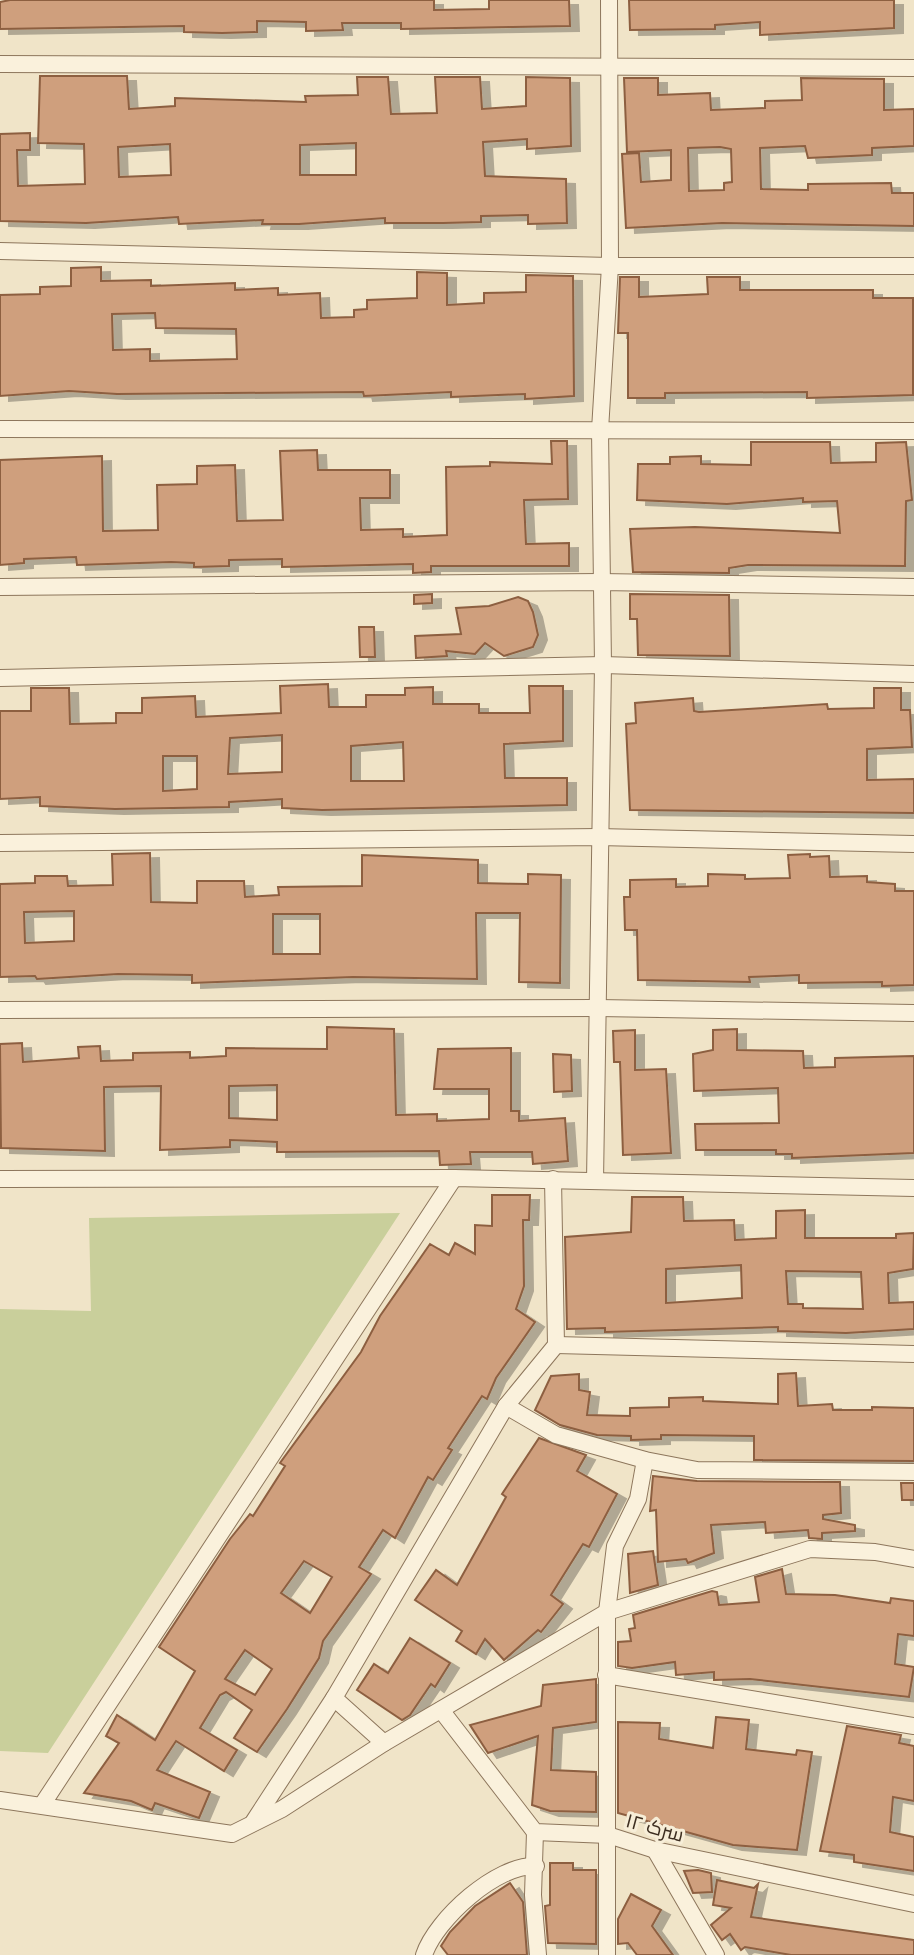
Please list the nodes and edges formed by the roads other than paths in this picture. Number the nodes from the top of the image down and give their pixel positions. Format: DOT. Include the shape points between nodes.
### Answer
graph roads {
  1 [pos="609,0"];
  2 [pos="0,64"];
  3 [pos="609,65"];
  4 [pos="914,68"];
  5 [pos="0,251"];
  6 [pos="610,266"];
  7 [pos="914,266"];
  8 [pos="0,429"];
  9 [pos="600,430"];
  10 [pos="914,431"];
  11 [pos="600,582"];
  12 [pos="0,587"];
  13 [pos="914,587"];
  14 [pos="603,665"];
  15 [pos="914,674"];
  16 [pos="0,678"];
  17 [pos="598,837"];
  18 [pos="0,843"];
  19 [pos="914,844"];
  20 [pos="598,1008"];
  21 [pos="0,1010"];
  22 [pos="914,1013"];
  23 [pos="454,1178"];
  24 [pos="0,1179"];
  25 [pos="553,1179"];
  26 [pos="595,1181"];
  27 [pos="914,1188"];
  28 [pos="556,1345"];
  29 [pos="914,1354"];
  30 [pos="506,1406"];
  31 [pos="645,1460"];
  32 [pos="914,1472"];
  33 [pos="914,1559"];
  34 [pos="607,1612"];
  35 [pos="606,1675"];
  36 [pos="334,1698"];
  37 [pos="441,1710"];
  38 [pos="914,1726"];
  39 [pos="384,1743"];
  40 [pos="0,1800"];
  41 [pos="42,1805"];
  42 [pos="253,1824"];
  43 [pos="535,1832"];
  44 [pos="608,1835"];
  45 [pos="655,1850"];
  46 [pos="536,1866"];
  47 [pos="914,1904"];
  48 [pos="424,1955"];
  49 [pos="538,1955"];
  50 [pos="607,1955"];
  51 [pos="716,1955"];
  1 -- 3 [label="street"];
  2 -- 3 [label="street"];
  3 -- 4 [label="street"];
  3 -- 6 [label="street"];
  5 -- 6 [label="street"];
  6 -- 7 [label="street"];
  6 -- 9 [label="street"];
  8 -- 9 [label="street"];
  9 -- 10 [label="street"];
  9 -- 11 [label="street"];
  11 -- 12 [label="street"];
  11 -- 13 [label="street"];
  11 -- 14 [label="street"];
  14 -- 15 [label="street"];
  14 -- 16 [label="street"];
  14 -- 17 [label="street"];
  17 -- 18 [label="street"];
  17 -- 19 [label="street"];
  17 -- 20 [label="street"];
  20 -- 21 [label="street"];
  20 -- 22 [label="street"];
  20 -- 26 [label="street"];
  23 -- 24 [label="street"];
  23 -- 25 [label="street"];
  23 -- 41 [label="street"];
  25 -- 26 [label="street"];
  25 -- 28 [label="street"];
  26 -- 27 [label="street"];
  28 -- 29 [label="street"];
  28 -- 30 [label="street"];
  30 -- 31 [label="street" via="556,1435"];
  30 -- 36 [label="street"];
  31 -- 32 [label="street" via="697,1470"];
  31 -- 34 [label="street" via="638,1499 615,1546"];
  33 -- 34 [label="street" via="810,1549"];
  34 -- 35 [label="street"];
  34 -- 37 [label="street"];
  35 -- 38 [label="street"];
  35 -- 44 [label="street"];
  36 -- 39 [label="street"];
  36 -- 42 [label="street"];
  37 -- 39 [label="street"];
  37 -- 43 [label="street"];
  39 -- 42 [label="street"];
  40 -- 41 [label="street"];
  41 -- 42 [label="street" via="232,1834"];
  43 -- 44 [label="street, سرک ۱۲"];
  43 -- 46 [label="street"];
  44 -- 45 [label="street, سرک ۱۲"];
  44 -- 50 [label="street"];
  45 -- 47 [label="street, سرک ۱۲"];
  45 -- 51 [label="street"];
  46 -- 48 [label="street" via="523,1865 489,1881 430,1939"];
  46 -- 49 [label="street"];
}
